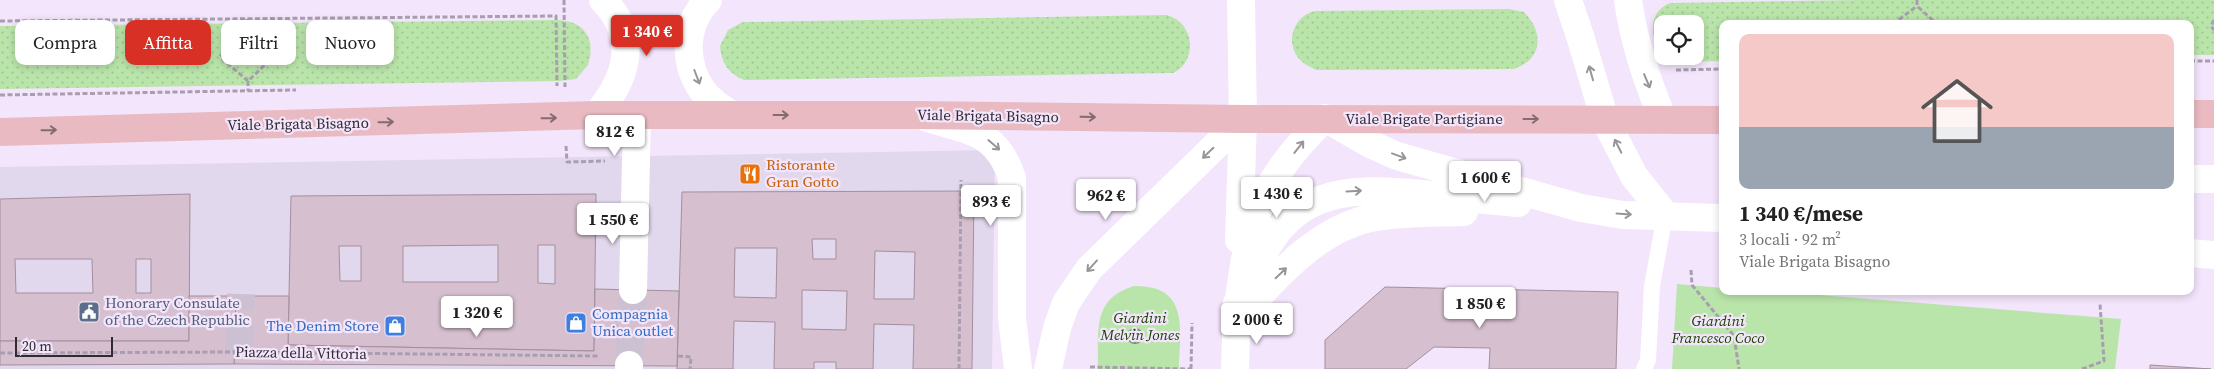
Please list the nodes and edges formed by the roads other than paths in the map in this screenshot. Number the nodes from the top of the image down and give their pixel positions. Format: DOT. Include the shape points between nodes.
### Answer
graph roads {
  1 [pos="603,0"];
  2 [pos="708,0"];
  3 [pos="1241,0"];
  4 [pos="1568,0"];
  5 [pos="1628,0"];
  6 [pos="2194,114"];
  7 [pos="2214,114"];
  8 [pos="596,115"];
  9 [pos="732,115"];
  10 [pos="916,115"];
  11 [pos="637,116"];
  12 [pos="1325,118"];
  13 [pos="1243,119"];
  14 [pos="1605,120"];
  15 [pos="1663,120"];
  16 [pos="1719,120"];
  17 [pos="0,132"];
  18 [pos="2194,179"];
  19 [pos="2214,179"];
  20 [pos="1574,208"];
  21 [pos="1665,214"];
  22 [pos="1719,218"];
  23 [pos="2194,253"];
  24 [pos="2214,255"];
  25 [pos="625,299"];
  26 [pos="1012,318"];
  27 [pos="1236,321"];
  28 [pos="1008,369"];
  29 [pos="1018,369"];
  30 [pos="1048,369"];
  31 [pos="1235,369"];
  32 [pos="1644,369"];
  1 -- 8 [label="street" via="616,15 624,32 626,52 624,70 617,86"];
  2 -- 9 [label="street, one-way" via="698,10 689,33 691,62 702,89 712,102"];
  3 -- 13 [label="street"];
  14 -- 4 [label="street, one-way"];
  5 -- 15 [label="street, one-way" via="1644,73"];
  6 -- 7 [label="main road"];
  8 -- 11 [label="main road, Viale Brigata Bisagno"];
  17 -- 8 [label="main road, Viale Brigata Bisagno, one-way"];
  9 -- 10 [label="main road, Viale Brigata Bisagno, one-way"];
  9 -- 11 [label="main road, Viale Brigata Bisagno"];
  10 -- 13 [label="main road, Viale Brigata Bisagno, one-way"];
  10 -- 26 [label="street, one-way" via="985,138 998,147 1006,160 1012,178"];
  11 -- 25 [label="street"];
  12 -- 13 [label="main road, Viale Brigate Partigiane"];
  12 -- 14 [label="main road, Viale Brigate Partigiane, one-way"];
  12 -- 20 [label="street, one-way" via="1397,156"];
  27 -- 12 [label="street, one-way" via="1244,263 1259,209 1288,162"];
  13 -- 27 [label="street"];
  13 -- 30 [label="street, one-way" via="1089,270 1066,303"];
  14 -- 15 [label="main road, Viale Brigate Partigiane"];
  21 -- 14 [label="street, one-way" via="1634,176"];
  15 -- 16 [label="main road, Viale Brigate Partigiane"];
  18 -- 19 [label="street"];
  20 -- 21 [label="street, one-way" via="1623,214"];
  27 -- 20 [label="street, one-way" via="1284,270 1322,240 1356,223 1397,215"];
  27 -- 20 [label="street, one-way" via="1268,243 1296,214 1312,202 1331,195 1379,190"];
  21 -- 22 [label="street"];
  21 -- 32 [label="lane" via="1652,286 1648,360"];
  23 -- 24 [label="street"];
  26 -- 28 [label="street"];
  26 -- 29 [label="street"];
  27 -- 31 [label="street"];
}
